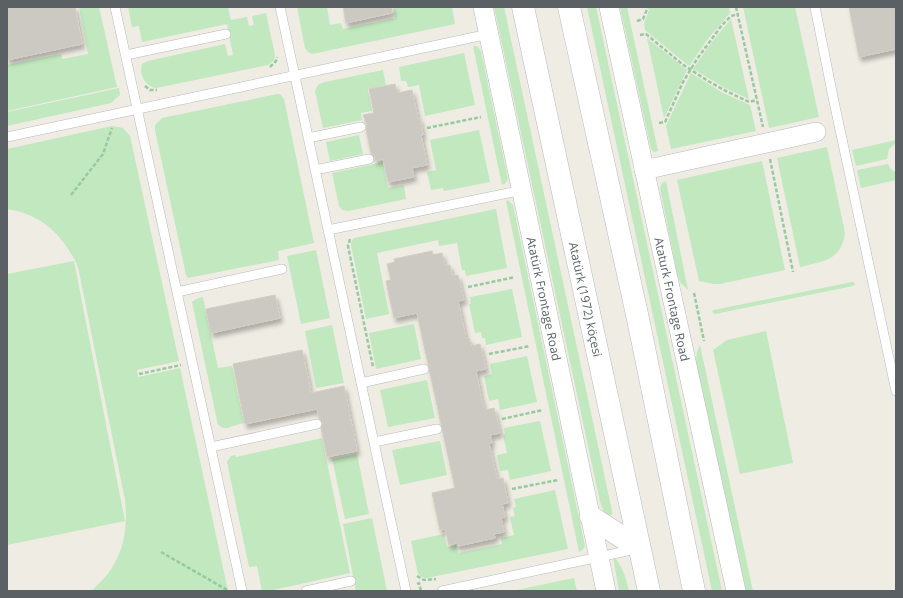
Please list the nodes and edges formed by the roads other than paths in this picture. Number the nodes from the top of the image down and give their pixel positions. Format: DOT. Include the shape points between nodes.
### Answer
graph roads {
  1 [pos="115,7"];
  2 [pos="280,7"];
  3 [pos="483,7"];
  4 [pos="523,7"];
  5 [pos="569,7"];
  6 [pos="609,7"];
  7 [pos="815,7"];
  8 [pos="226,34"];
  9 [pos="489,34"];
  10 [pos="126,55"];
  11 [pos="294,75"];
  12 [pos="137,109"];
  13 [pos="361,127"];
  14 [pos="816,132"];
  15 [pos="7,137"];
  16 [pos="308,138"];
  17 [pos="369,159"];
  18 [pos="315,170"];
  19 [pos="644,170"];
  20 [pos="522,190"];
  21 [pos="328,230"];
  22 [pos="282,269"];
  23 [pos="177,292"];
  24 [pos="424,369"];
  25 [pos="361,383"];
  26 [pos="896,391"];
  27 [pos="317,424"];
  28 [pos="437,429"];
  29 [pos="374,442"];
  30 [pos="211,447"];
  31 [pos="591,517"];
  32 [pos="639,548"];
  33 [pos="599,557"];
  34 [pos="351,581"];
  35 [pos="242,591"];
  36 [pos="306,591"];
  37 [pos="406,591"];
  38 [pos="442,591"];
  39 [pos="606,591"];
  40 [pos="648,591"];
  41 [pos="694,591"];
  42 [pos="736,591"];
  1 -- 10 [label="lane"];
  2 -- 11 [label="lane"];
  3 -- 9 [label="street, Atatürk Frontage Road"];
  4 -- 32 [label="main road, Atatürk (1972) köçesi"];
  5 -- 41 [label="main road" via="638,319"];
  6 -- 19 [label="street, Ataturk Frontage Road"];
  7 -- 26 [label="lane"];
  8 -- 10 [label="lane"];
  9 -- 11 [label="lane"];
  9 -- 20 [label="street, Atatürk Frontage Road"];
  10 -- 12 [label="lane"];
  11 -- 12 [label="lane"];
  11 -- 16 [label="lane"];
  12 -- 15 [label="lane"];
  12 -- 23 [label="lane"];
  13 -- 16 [label="lane"];
  14 -- 19 [label="street"];
  16 -- 18 [label="lane"];
  17 -- 18 [label="lane"];
  18 -- 21 [label="lane"];
  19 -- 42 [label="street, Ataturk Frontage Road"];
  20 -- 21 [label="lane"];
  20 -- 31 [label="street, Atatürk Frontage Road"];
  21 -- 25 [label="lane"];
  22 -- 23 [label="lane"];
  23 -- 30 [label="lane"];
  24 -- 25 [label="lane"];
  25 -- 29 [label="lane"];
  27 -- 30 [label="lane"];
  28 -- 29 [label="lane"];
  29 -- 37 [label="lane"];
  30 -- 35 [label="lane"];
  31 -- 32 [label="main road"];
  31 -- 33 [label="street, Atatürk Frontage Road"];
  32 -- 33 [label="lane"];
  32 -- 40 [label="main road, Atatürk (1972) köçesi"];
  33 -- 38 [label="lane"];
  33 -- 39 [label="street, Atatürk Frontage Road"];
  34 -- 36 [label="lane"];
}
